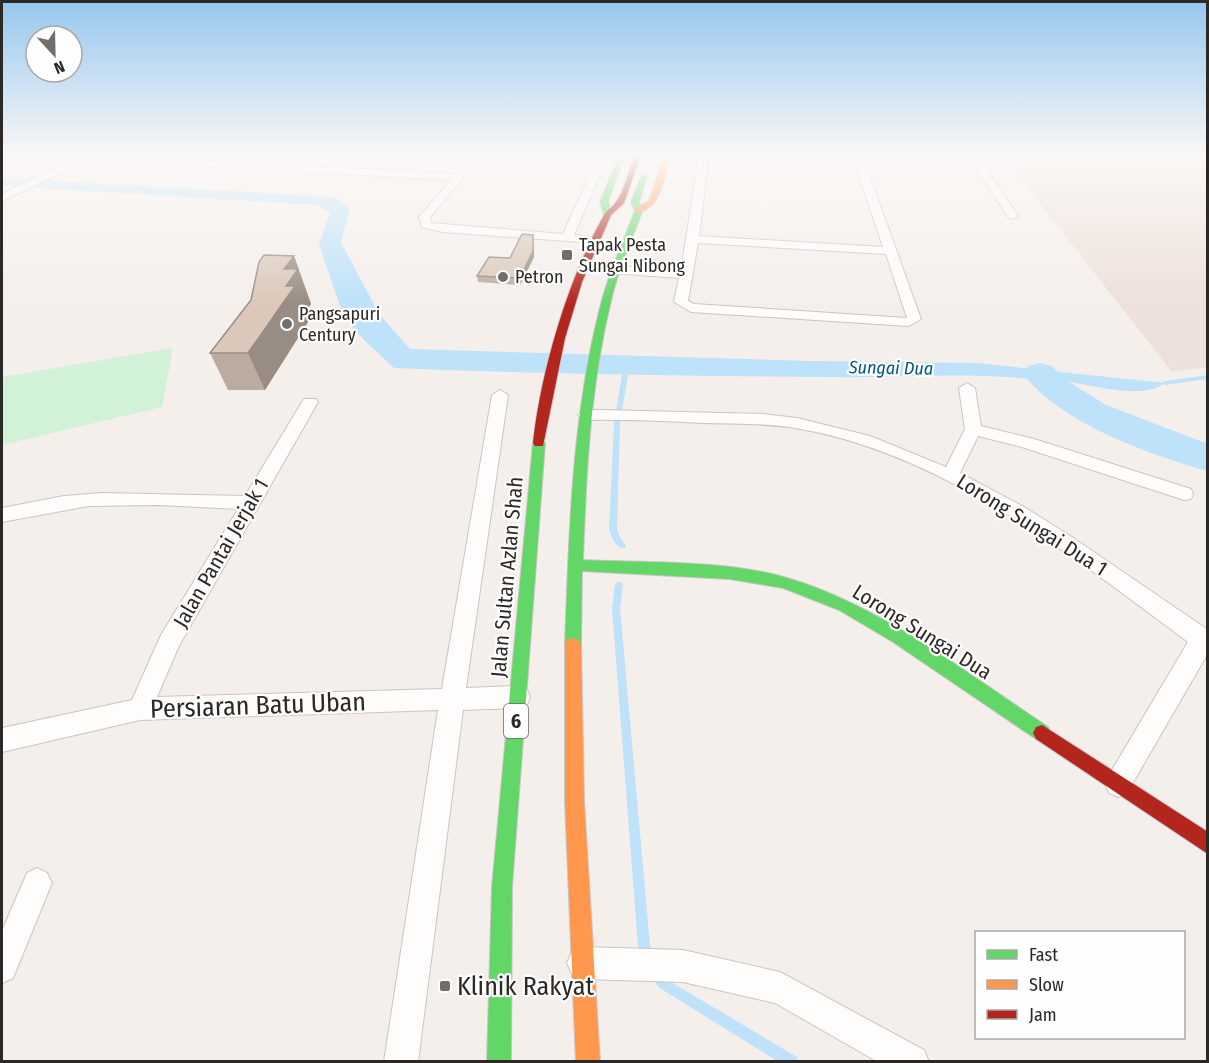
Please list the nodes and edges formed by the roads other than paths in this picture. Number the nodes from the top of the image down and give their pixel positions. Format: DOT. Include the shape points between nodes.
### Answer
graph roads {
  1 [pos="435,205"];
  2 [pos="582,205"];
  3 [pos="605,205"];
  4 [pos="617,205"];
  5 [pos="636,205"];
  6 [pos="648,205"];
  7 [pos="698,205"];
  8 [pos="875,205"];
  9 [pos="1005,205"];
  10 [pos="639,210"];
  11 [pos="608,214"];
  12 [pos="1013,216"];
  13 [pos="567,238"];
  14 [pos="693,239"];
  15 [pos="595,240"];
  16 [pos="891,251"];
  17 [pos="617,270"];
  18 [pos="686,275"];
  19 [pos="967,388"];
  20 [pos="501,395"];
  21 [pos="310,402"];
  22 [pos="586,415"];
  23 [pos="973,429"];
  24 [pos="951,474"];
  25 [pos="1184,494"];
  26 [pos="251,502"];
  27 [pos="2,515"];
  28 [pos="575,565"];
  29 [pos="1206,640"];
  30 [pos="518,697"];
  31 [pos="452,698"];
  32 [pos="140,709"];
  33 [pos="2,741"];
  34 [pos="1118,784"];
  35 [pos="1208,844"];
  36 [pos="37,883"];
  37 [pos="583,963"];
  38 [pos="2,967"];
  39 [pos="401,1062"];
  40 [pos="499,1062"];
  41 [pos="588,1062"];
  42 [pos="912,1062"];
  1 -- 13 [label="street" via="424,217 426,225"];
  2 -- 13 [label="street"];
  3 -- 11 [label="main road, Jalan Sultan Azlan Shah / 6"];
  4 -- 11 [label="main road, Jalan Sultan Azlan Shah / 6"];
  5 -- 10 [label="main road"];
  6 -- 10 [label="main road"];
  7 -- 14 [label="street"];
  8 -- 16 [label="street"];
  9 -- 12 [label="street"];
  10 -- 17 [label="main road"];
  11 -- 15 [label="main road, Jalan Sultan Azlan Shah / 6"];
  13 -- 15 [label="street"];
  14 -- 16 [label="street"];
  14 -- 18 [label="street"];
  15 -- 30 [label="main road, Jalan Sultan Azlan Shah / 6" via="560,338 541,424"];
  16 -- 18 [label="street" via="913,321 691,308 681,302"];
  17 -- 18 [label="street"];
  17 -- 22 [label="main road" via="598,340"];
  19 -- 23 [label="street"];
  20 -- 31 [label="street"];
  21 -- 26 [label="street, Jalan Pantai Jerjak 1"];
  22 -- 24 [label="street, Lorong Sungai Dua 1" via="806,424 894,449"];
  22 -- 28 [label="main road"];
  23 -- 24 [label="street"];
  23 -- 25 [label="street"];
  24 -- 29 [label="street, Lorong Sungai Dua 1" via="1085,556"];
  26 -- 27 [label="street" via="100,499"];
  26 -- 32 [label="street, Jalan Pantai Jerjak 1" via="169,642"];
  28 -- 34 [label="main road, Lorong Sungai Dua" via="729,573 785,583 834,602 898,637"];
  28 -- 37 [label="main road" via="572,719"];
  29 -- 34 [label="street" via="1196,649"];
  30 -- 31 [label="street, Persiaran Batu Uban"];
  30 -- 40 [label="main road, Jalan Sultan Azlan Shah / 6" via="502,887"];
  31 -- 32 [label="street, Persiaran Batu Uban"];
  31 -- 39 [label="street"];
  32 -- 33 [label="street, Persiaran Batu Uban"];
  34 -- 35 [label="main road, Lorong Sungai Dua"];
  36 -- 38 [label="street"];
  37 -- 41 [label="main road"];
  37 -- 42 [label="street" via="683,966 780,988"];
}
